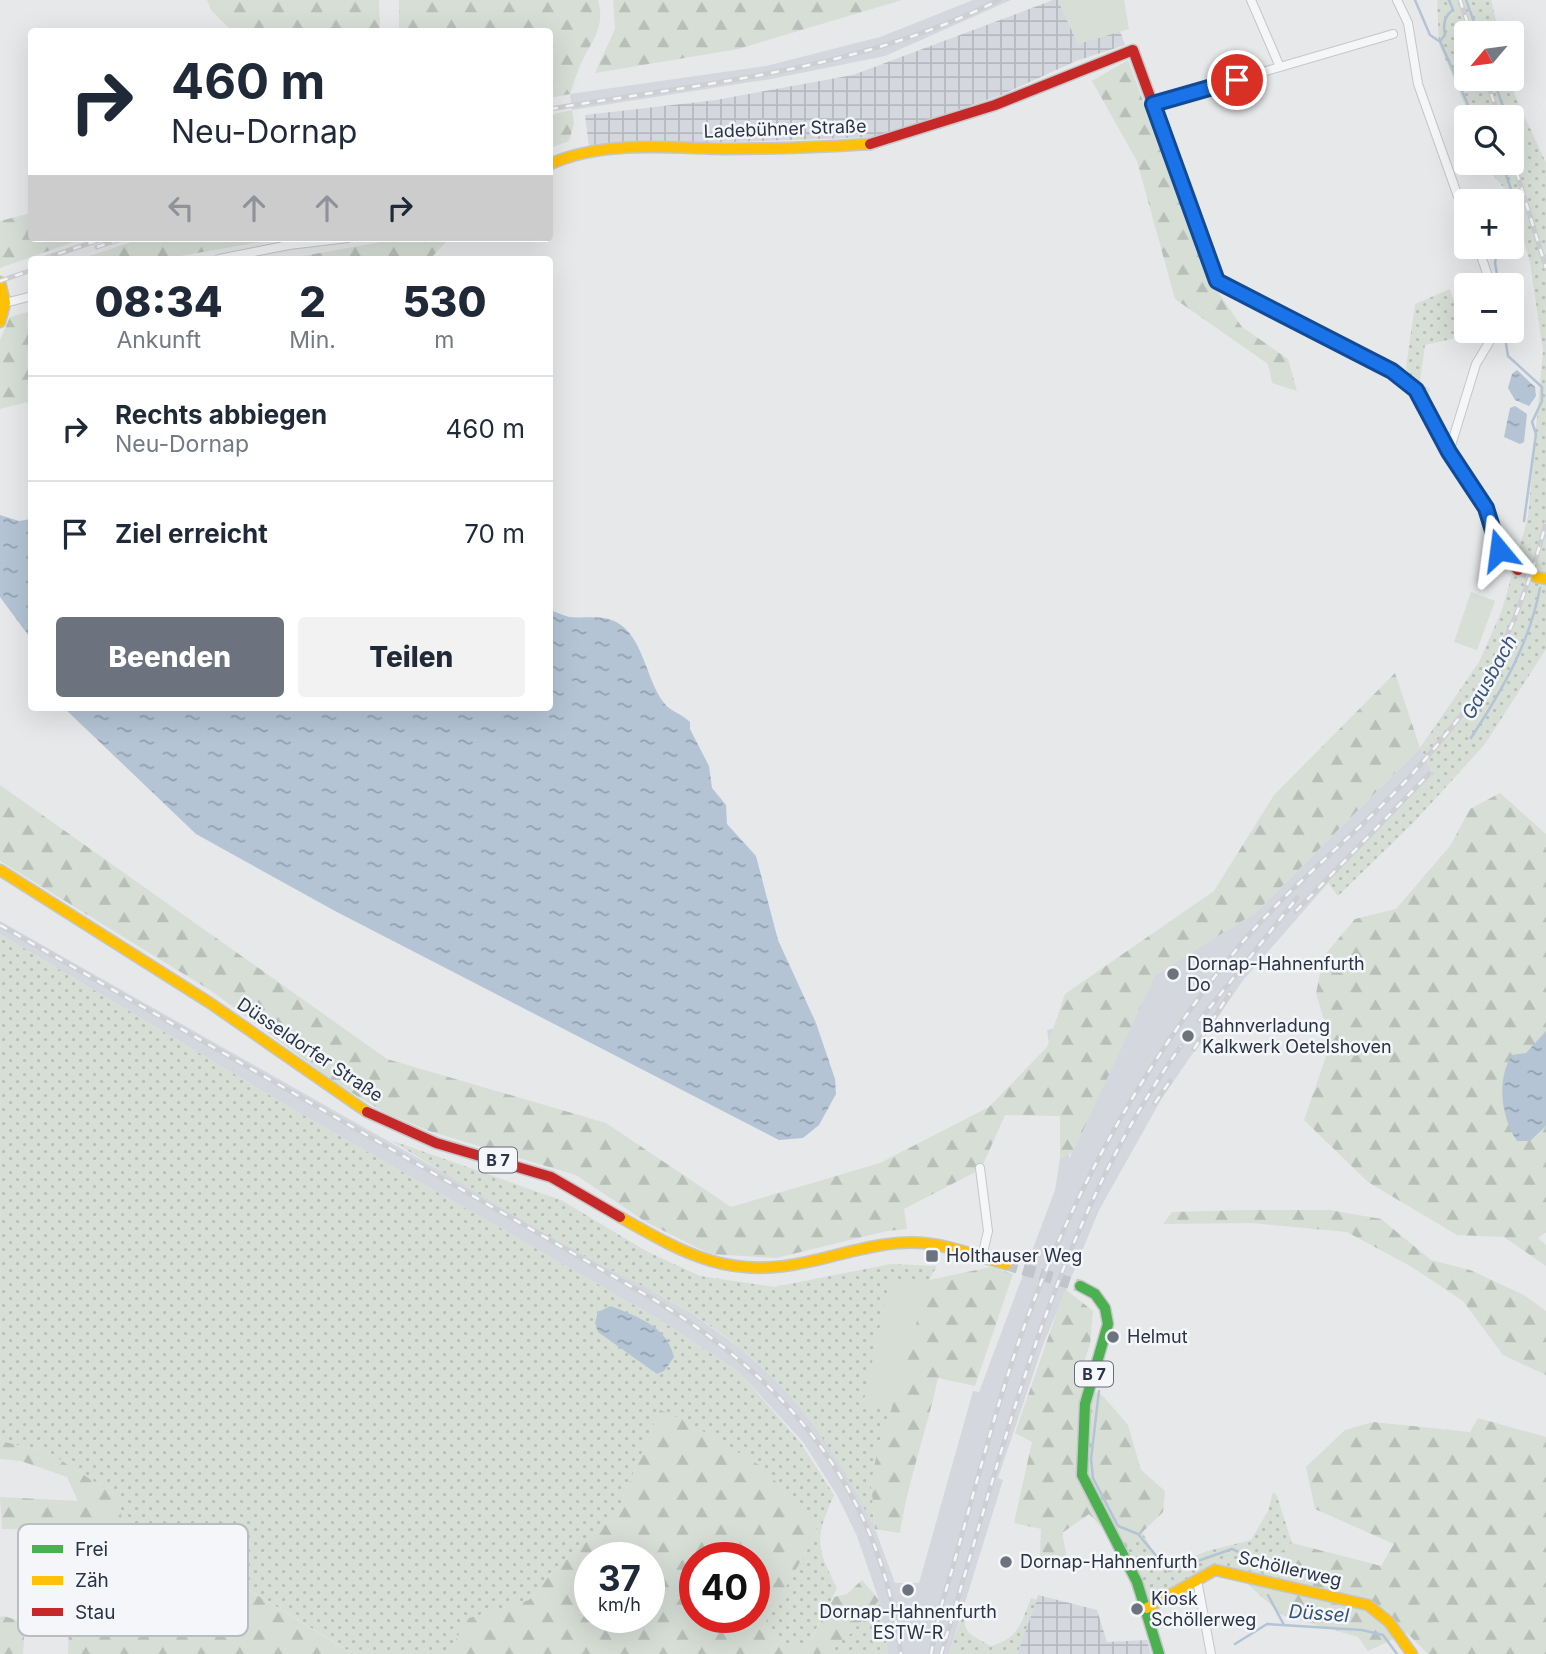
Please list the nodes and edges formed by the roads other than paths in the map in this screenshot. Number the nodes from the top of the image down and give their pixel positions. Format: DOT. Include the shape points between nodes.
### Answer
graph roads {
  1 [pos="1251,0"];
  2 [pos="1397,0"];
  3 [pos="1393,34"];
  4 [pos="1280,67"];
  5 [pos="1153,104"];
  6 [pos="553,163"];
  7 [pos="1455,189"];
  8 [pos="314,242"];
  9 [pos="234,256"];
  10 [pos="0,282"];
  11 [pos="28,297"];
  12 [pos="5,303"];
  13 [pos="0,322"];
  14 [pos="1489,343"];
  15 [pos="1449,452"];
  16 [pos="1518,570"];
  17 [pos="0,870"];
  18 [pos="980,1168"];
  19 [pos="982,1257"];
  20 [pos="1006,1264"];
  21 [pos="1080,1286"];
  22 [pos="1197,1580"];
  23 [pos="1147,1608"];
  24 [pos="1159,1654"];
  25 [pos="1211,1654"];
  26 [pos="1412,1654"];
  1 -- 4 [label="street"];
  2 -- 7 [label="street" via="1408,23 1418,84"];
  3 -- 4 [label="street"];
  4 -- 5 [label="street"];
  5 -- 6 [label="street, Ladebühner Straße" via="1133,50 995,105 880,143 801,149 616,148 572,154"];
  5 -- 15 [label="street" via="1217,281 1392,371 1416,390"];
  8 -- 9 [label="street"];
  10 -- 12 [label="street"];
  11 -- 12 [label="street"];
  12 -- 13 [label="street"];
  14 -- 15 [label="street" via="1476,364"];
  15 -- 16 [label="street" via="1486,508 1499,550"];
  17 -- 19 [label="street, Düsseldorfer Straße / B 7" via="210,1003 361,1109 425,1139 559,1181 682,1253 712,1263 758,1269 888,1244 923,1243"];
  18 -- 19 [label="street" via="988,1231"];
  19 -- 20 [label="street, Düsseldorfer Straße / B 7"];
  21 -- 23 [label="street, B 7" via="1095,1294 1105,1308 1108,1324 1085,1404 1082,1475"];
  22 -- 23 [label="street, Schöllerweg"];
  22 -- 25 [label="street"];
  22 -- 26 [label="street, Schöllerweg" via="1215,1570 1368,1605 1389,1622"];
  23 -- 24 [label="street"];
}
